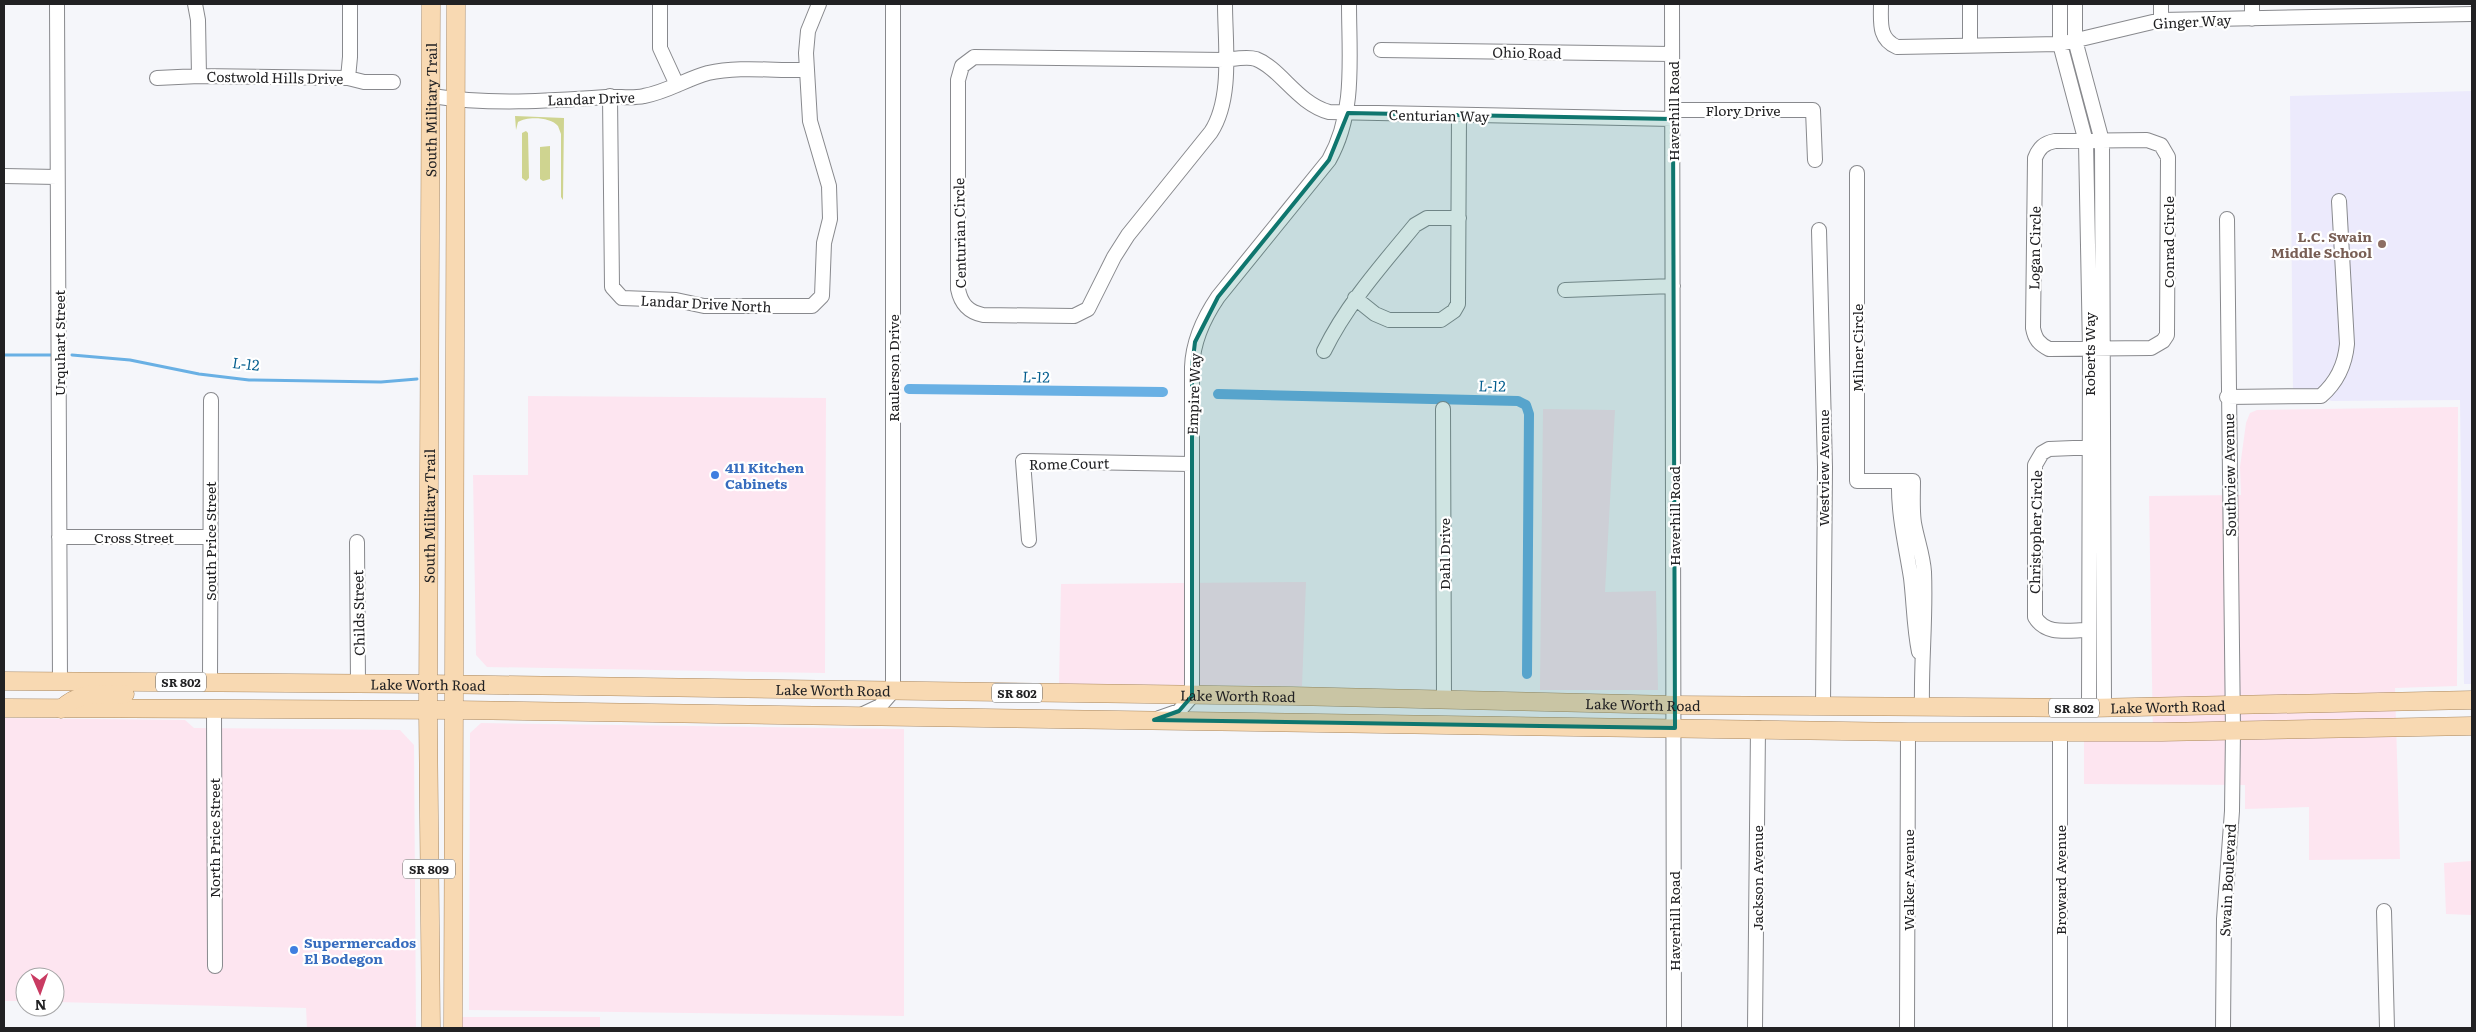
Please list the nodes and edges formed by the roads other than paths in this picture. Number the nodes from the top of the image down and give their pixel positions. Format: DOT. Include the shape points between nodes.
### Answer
graph roads {
  1 [pos="57,4"];
  2 [pos="195,4"];
  3 [pos="350,4"];
  4 [pos="431,4"];
  5 [pos="456,4"];
  6 [pos="660,4"];
  7 [pos="819,4"];
  8 [pos="893,4"];
  9 [pos="1224,4"];
  10 [pos="1349,4"];
  11 [pos="1672,4"];
  12 [pos="1881,4"];
  13 [pos="1970,4"];
  14 [pos="2060,4"];
  15 [pos="2075,4"];
  16 [pos="2161,4"];
  17 [pos="2252,4"];
  18 [pos="2434,9"];
  19 [pos="2343,10"];
  20 [pos="2472,14"];
  21 [pos="2252,19"];
  22 [pos="2161,20"];
  23 [pos="2075,40"];
  24 [pos="2060,44"];
  25 [pos="1970,46"];
  26 [pos="1381,50"];
  27 [pos="1672,54"];
  28 [pos="1225,60"];
  29 [pos="807,70"];
  30 [pos="199,76"];
  31 [pos="157,78"];
  32 [pos="348,78"];
  33 [pos="393,82"];
  34 [pos="677,85"];
  35 [pos="432,96"];
  36 [pos="610,96"];
  37 [pos="457,100"];
  38 [pos="1348,113"];
  39 [pos="1673,114"];
  40 [pos="1459,115"];
  41 [pos="2102,141"];
  42 [pos="2086,142"];
  43 [pos="1815,160"];
  44 [pos="1857,173"];
  45 [pos="4,176"];
  46 [pos="57,177"];
  47 [pos="2339,201"];
  48 [pos="1460,218"];
  49 [pos="2227,219"];
  50 [pos="1819,230"];
  51 [pos="1673,286"];
  52 [pos="1566,290"];
  53 [pos="1355,298"];
  54 [pos="2096,349"];
  55 [pos="1324,351"];
  56 [pos="2227,397"];
  57 [pos="211,400"];
  58 [pos="1443,408"];
  59 [pos="2089,447"];
  60 [pos="2104,447"];
  61 [pos="1191,464"];
  62 [pos="209,536"];
  63 [pos="59,537"];
  64 [pos="1029,540"];
  65 [pos="357,542"];
  66 [pos="2088,630"];
  67 [pos="4,681"];
  68 [pos="30,682"];
  69 [pos="60,682"];
  70 [pos="187,682"];
  71 [pos="210,682"];
  72 [pos="358,684"];
  73 [pos="428,684"];
  74 [pos="456,685"];
  75 [pos="893,691"];
  76 [pos="1192,696"];
  77 [pos="4,697"];
  78 [pos="1444,700"];
  79 [pos="2472,700"];
  80 [pos="1675,705"];
  81 [pos="2233,705"];
  82 [pos="1823,706"];
  83 [pos="1922,706"];
  84 [pos="1961,707"];
  85 [pos="4,708"];
  86 [pos="2097,708"];
  87 [pos="61,709"];
  88 [pos="214,710"];
  89 [pos="428,710"];
  90 [pos="456,710"];
  91 [pos="860,715"];
  92 [pos="1154,720"];
  93 [pos="2472,726"];
  94 [pos="1675,728"];
  95 [pos="1758,728"];
  96 [pos="2233,731"];
  97 [pos="1908,732"];
  98 [pos="2060,733"];
  99 [pos="2384,911"];
  100 [pos="215,966"];
  101 [pos="430,994"];
  102 [pos="431,1028"];
  103 [pos="446,1028"];
  104 [pos="454,1028"];
  105 [pos="1674,1028"];
  106 [pos="1756,1028"];
  107 [pos="1908,1028"];
  108 [pos="2060,1028"];
  109 [pos="2223,1028"];
  110 [pos="2387,1028"];
  1 -- 46 [label="street, Urquhart Street"];
  2 -- 30 [label="street"];
  3 -- 32 [label="street"];
  4 -- 35 [label="main road, South Military Trail"];
  5 -- 37 [label="main road, South Military Trail"];
  6 -- 34 [label="street" via="660,48"];
  7 -- 29 [label="street, Landar Drive North" via="807,38"];
  8 -- 75 [label="street, Raulerson Drive"];
  9 -- 28 [label="street, Centurian Circle"];
  10 -- 38 [label="street, Empire Way"];
  11 -- 27 [label="street, Haverhill Road"];
  12 -- 25 [label="street, Ginger Way" via="1881,27 1886,40 1897,47"];
  13 -- 25 [label="street"];
  14 -- 24 [label="street, Roberts Way"];
  15 -- 23 [label="street, Roberts Way"];
  16 -- 22 [label="street"];
  17 -- 21 [label="street"];
  18 -- 19 [label="street, Ginger Way"];
  18 -- 20 [label="street, Ginger Way"];
  19 -- 21 [label="street, Ginger Way"];
  21 -- 22 [label="street, Ginger Way"];
  22 -- 23 [label="street, Ginger Way"];
  23 -- 24 [label="street, Ginger Way"];
  23 -- 41 [label="street, Roberts Way"];
  24 -- 25 [label="street, Ginger Way"];
  24 -- 42 [label="street, Roberts Way"];
  26 -- 27 [label="street, Ohio Road"];
  27 -- 39 [label="street, Haverhill Road"];
  28 -- 28 [label="street, Centurian Circle" via="982,55 968,60 962,66 958,80 958,289 968,310 983,315 1074,316 1088,309 1128,235 1216,125 1224,101"];
  28 -- 38 [label="street, Centurian Way" via="1257,60 1314,107"];
  29 -- 34 [label="street, Landar Drive" via="717,72"];
  29 -- 36 [label="street, Landar Drive North" via="810,121 829,186 830,219 824,243 822,296 805,308 697,305 676,300 622,298 616,293 612,287"];
  30 -- 31 [label="street, Costwold Hills Drive"];
  30 -- 32 [label="street, Costwold Hills Drive"];
  32 -- 33 [label="street, Costwold Hills Drive" via="364,82"];
  34 -- 36 [label="street, Landar Drive" via="646,96"];
  35 -- 37 [label="street, Landar Drive"];
  35 -- 73 [label="main road, South Military Trail"];
  36 -- 37 [label="street, Landar Drive" via="570,100"];
  37 -- 74 [label="main road, South Military Trail"];
  38 -- 40 [label="street, Centurian Way"];
  38 -- 61 [label="street, Empire Way" via="1329,160 1218,297 1201,326 1192,367"];
  39 -- 40 [label="street, Centurian Way"];
  39 -- 43 [label="street, Flory Drive" via="1813,110"];
  39 -- 51 [label="street, Haverhill Road"];
  40 -- 48 [label="street"];
  41 -- 42 [label="street, Conrad Circle"];
  41 -- 54 [label="street, Roberts Way"];
  41 -- 54 [label="street, Conrad Circle" via="2155,141 2168,156 2166,335 2163,341 2151,348"];
  42 -- 54 [label="street, Roberts Way"];
  42 -- 54 [label="street, Logan Circle" via="2048,143 2042,146 2035,158 2033,328 2037,341 2049,349"];
  44 -- 83 [label="street, Milner Circle" via="1857,481 1906,481 1924,571"];
  45 -- 46 [label="street"];
  46 -- 63 [label="street, Urquhart Street"];
  47 -- 56 [label="street" via="2347,344 2341,372 2331,388 2321,396"];
  48 -- 53 [label="street" via="1427,218 1415,225"];
  48 -- 53 [label="street" via="1460,296 1448,316 1434,321 1389,320 1375,314"];
  49 -- 56 [label="street, Southview Avenue"];
  50 -- 82 [label="street, Westview Avenue" via="1824,467"];
  51 -- 52 [label="street"];
  51 -- 80 [label="street, Haverhill Road"];
  53 -- 55 [label="street"];
  54 -- 59 [label="street, Roberts Way"];
  54 -- 60 [label="street, Roberts Way"];
  56 -- 81 [label="street, Southview Avenue"];
  57 -- 62 [label="street, South Price Street"];
  58 -- 78 [label="street, Dahl Drive"];
  59 -- 60 [label="street, Christopher Circle"];
  59 -- 66 [label="street, Roberts Way"];
  59 -- 66 [label="street, Christopher Circle" via="2048,449 2036,464 2034,610 2039,623 2050,630"];
  60 -- 86 [label="street, Roberts Way"];
  61 -- 64 [label="street, Rome Court" via="1023,461"];
  61 -- 76 [label="street, Empire Way"];
  62 -- 63 [label="street, Cross Street"];
  62 -- 71 [label="street, South Price Street"];
  63 -- 69 [label="street, Urquhart Street"];
  65 -- 72 [label="street, Childs Street"];
  66 -- 86 [label="street, Roberts Way"];
  67 -- 68 [label="main road, Lake Worth Road / SR 802"];
  68 -- 69 [label="main road, Lake Worth Road / SR 802"];
  68 -- 77 [label="main road" via="23,693"];
  69 -- 70 [label="main road, Lake Worth Road / SR 802"];
  70 -- 71 [label="main road, Lake Worth Road / SR 802"];
  70 -- 87 [label="main road" via="179,690 161,693 81,695"];
  71 -- 72 [label="main road, Lake Worth Road / SR 802"];
  72 -- 73 [label="main road, Lake Worth Road / SR 802"];
  73 -- 74 [label="main road, Lake Worth Road / SR 802"];
  73 -- 89 [label="main road, South Military Trail / SR 809"];
  74 -- 75 [label="main road, Lake Worth Road / SR 802"];
  74 -- 90 [label="main road, South Military Trail / SR 809"];
  75 -- 76 [label="main road, Lake Worth Road / SR 802"];
  75 -- 91 [label="street" via="880,706"];
  76 -- 78 [label="main road, Lake Worth Road / SR 802"];
  76 -- 92 [label="street" via="1179,711"];
  78 -- 80 [label="main road, Lake Worth Road / SR 802"];
  79 -- 81 [label="main road, Lake Worth Road / SR 802"];
  80 -- 82 [label="main road, Lake Worth Road / SR 802"];
  80 -- 94 [label="street, Haverhill Road"];
  81 -- 86 [label="main road, Lake Worth Road / SR 802"];
  81 -- 96 [label="street, Southview Avenue"];
  82 -- 83 [label="main road, Lake Worth Road / SR 802"];
  83 -- 84 [label="main road, Lake Worth Road / SR 802"];
  84 -- 86 [label="main road, Lake Worth Road / SR 802"];
  84 -- 97 [label="main road" via="1930,717"];
  85 -- 87 [label="main road, Lake Worth Road / SR 802"];
  87 -- 88 [label="main road, Lake Worth Road / SR 802"];
  88 -- 89 [label="main road, Lake Worth Road / SR 802"];
  88 -- 100 [label="street, North Price Street"];
  89 -- 90 [label="main road, Lake Worth Road / SR 802"];
  89 -- 101 [label="main road, South Military Trail / SR 809"];
  90 -- 91 [label="main road, Lake Worth Road / SR 802"];
  90 -- 104 [label="main road, South Military Trail / SR 809"];
  91 -- 92 [label="main road, Lake Worth Road / SR 802"];
  92 -- 94 [label="main road, Lake Worth Road / SR 802"];
  93 -- 96 [label="main road, Lake Worth Road / SR 802"];
  94 -- 95 [label="main road, Lake Worth Road / SR 802"];
  94 -- 105 [label="street, Haverhill Road"];
  95 -- 97 [label="main road, Lake Worth Road / SR 802"];
  95 -- 106 [label="street, Jackson Avenue"];
  96 -- 98 [label="main road, Lake Worth Road / SR 802"];
  96 -- 109 [label="street, Swain Boulevard" via="2232,811 2224,919"];
  97 -- 98 [label="main road, Lake Worth Road / SR 802"];
  97 -- 107 [label="street, Walker Avenue"];
  98 -- 108 [label="street, Broward Avenue"];
  99 -- 110 [label="street"];
  101 -- 102 [label="main road, South Military Trail / SR 809"];
  101 -- 103 [label="main road" via="446,1015"];
}
